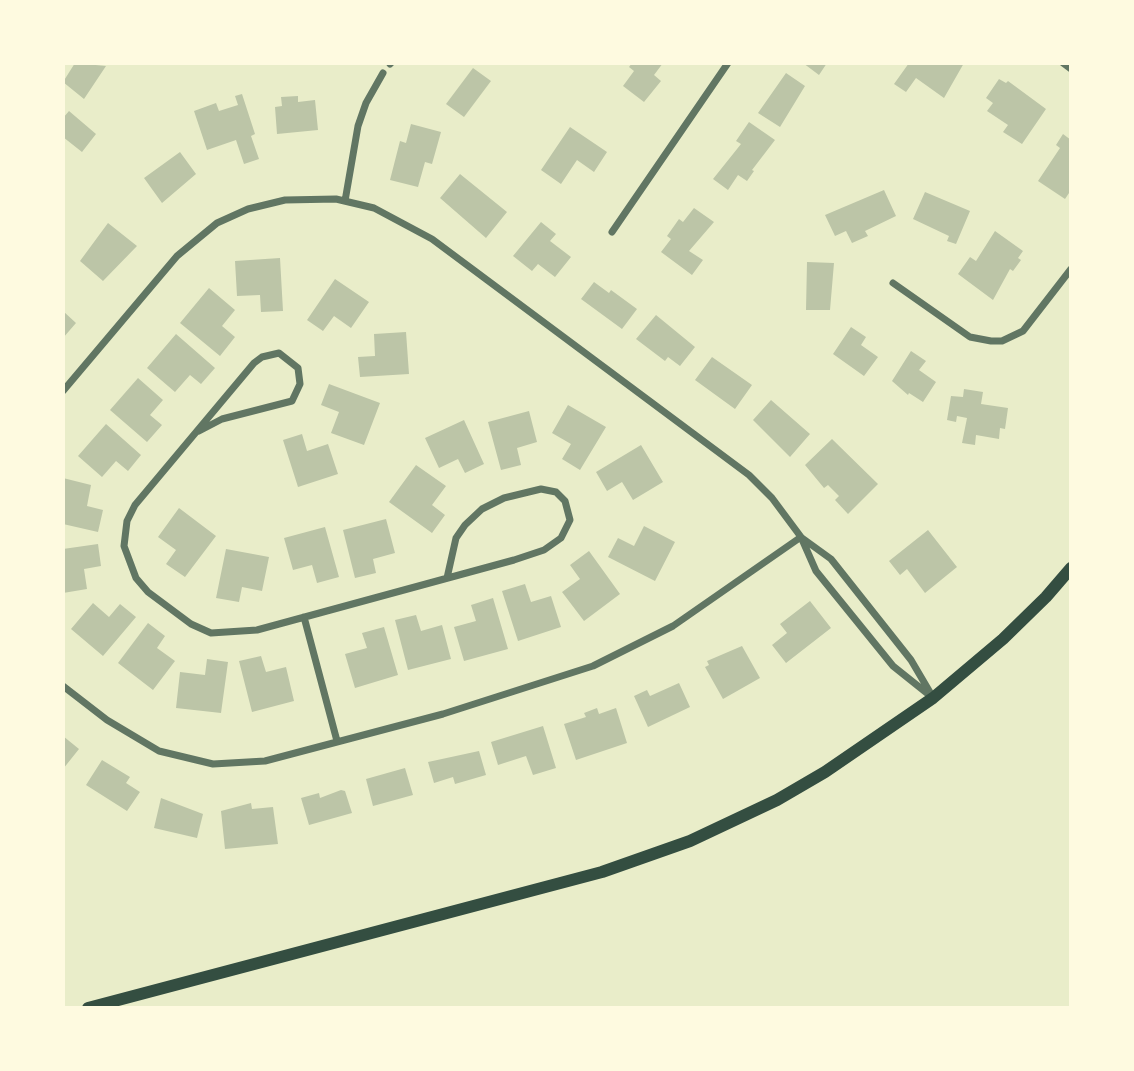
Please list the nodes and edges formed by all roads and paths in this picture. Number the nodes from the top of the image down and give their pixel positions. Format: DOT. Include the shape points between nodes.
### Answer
graph roads {
  1 [pos="728,63"];
  2 [pos="1063,63"];
  3 [pos="1071,69"];
  4 [pos="383,73"];
  5 [pos="345,201"];
  6 [pos="612,232"];
  7 [pos="1071,269"];
  8 [pos="893,283"];
  9 [pos="63,391"];
  10 [pos="199,431"];
  11 [pos="801,537"];
  12 [pos="1071,568"];
  13 [pos="447,578"];
  14 [pos="304,617"];
  15 [pos="63,686"];
  16 [pos="933,698"];
  17 [pos="337,741"];
  18 [pos="88,1008"];
  1 -- 6 [label="street"];
  2 -- 3 [label="street"];
  4 -- 5 [label="street" via="358,126"];
  5 -- 9 [label="street" via="285,200 217,223 177,256"];
  5 -- 11 [label="street" via="392,216 432,239 725,455 772,498"];
  7 -- 8 [label="street" via="1023,331 1002,341 970,337"];
  10 -- 10 [label="street" via="222,419 292,401 300,384 298,368 285,355 262,357"];
  10 -- 14 [label="street" via="135,505 127,521 125,555 136,578 191,624 211,633 241,633"];
  11 -- 16 [label="street" via="831,559 911,660"];
  11 -- 16 [label="street" via="816,571 893,666"];
  11 -- 17 [label="street" via="673,626 593,666 469,706"];
  12 -- 16 [label="main road" via="1003,639"];
  13 -- 13 [label="street" via="456,538 482,509 541,489 555,492 565,501 570,520 555,544"];
  13 -- 14 [label="street"];
  14 -- 17 [label="street"];
  15 -- 17 [label="street" via="141,742 197,762 236,765 265,761"];
  16 -- 18 [label="main road" via="777,800 648,857"];
}
